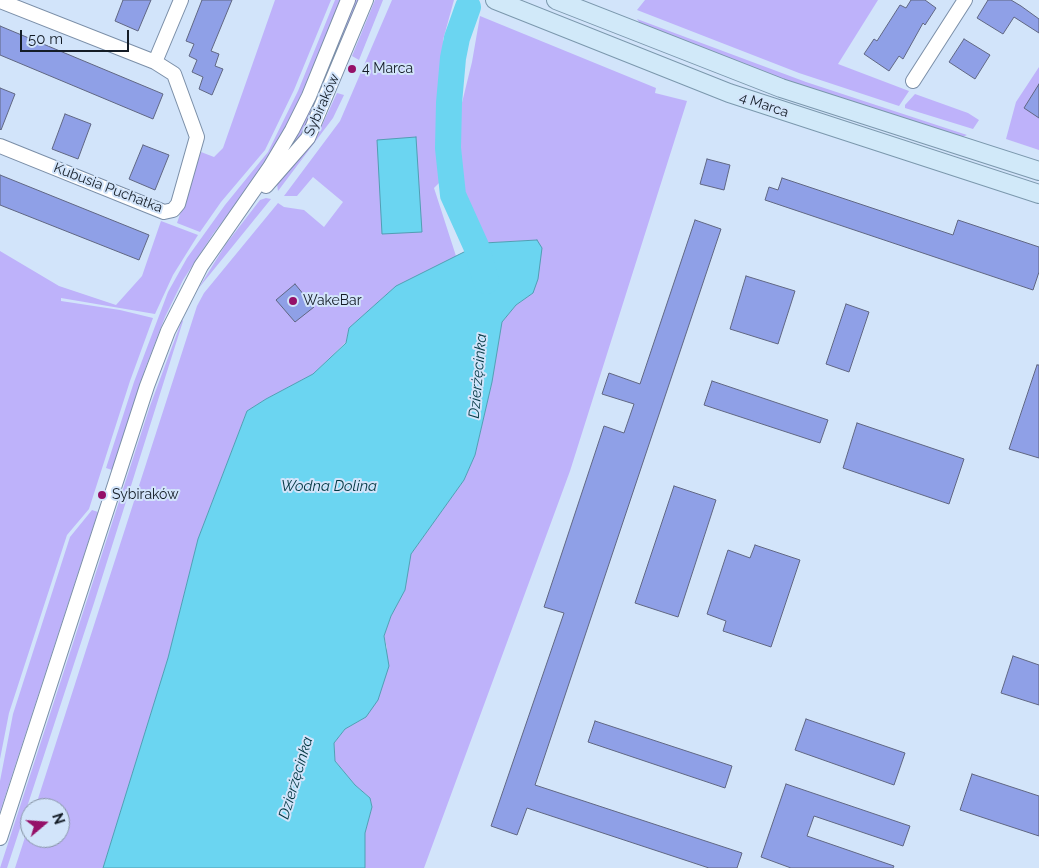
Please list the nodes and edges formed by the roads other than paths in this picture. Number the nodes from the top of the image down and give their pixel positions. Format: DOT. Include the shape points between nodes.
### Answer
graph roads {
  1 [pos="181,0"];
  2 [pos="348,0"];
  3 [pos="366,0"];
  4 [pos="495,0"];
  5 [pos="556,0"];
  6 [pos="965,0"];
  7 [pos="0,1"];
  8 [pos="155,62"];
  9 [pos="913,81"];
  10 [pos="0,146"];
  11 [pos="1039,171"];
  12 [pos="1039,194"];
  13 [pos="236,217"];
  14 [pos="0,838"];
  1 -- 8 [label="street"];
  2 -- 13 [label="street, Sybiraków" via="298,119 277,157"];
  3 -- 13 [label="street, Sybiraków" via="308,138"];
  4 -- 12 [label="main road, 4 Marca" via="730,93"];
  5 -- 11 [label="main road, 4 Marca" via="790,91"];
  6 -- 9 [label="street"];
  7 -- 8 [label="street"];
  8 -- 10 [label="street, Kubusia Puchatka" via="174,74 197,137 178,204 173,210 164,212"];
  13 -- 14 [label="street, Sybiraków" via="191,283 158,356"];
}
